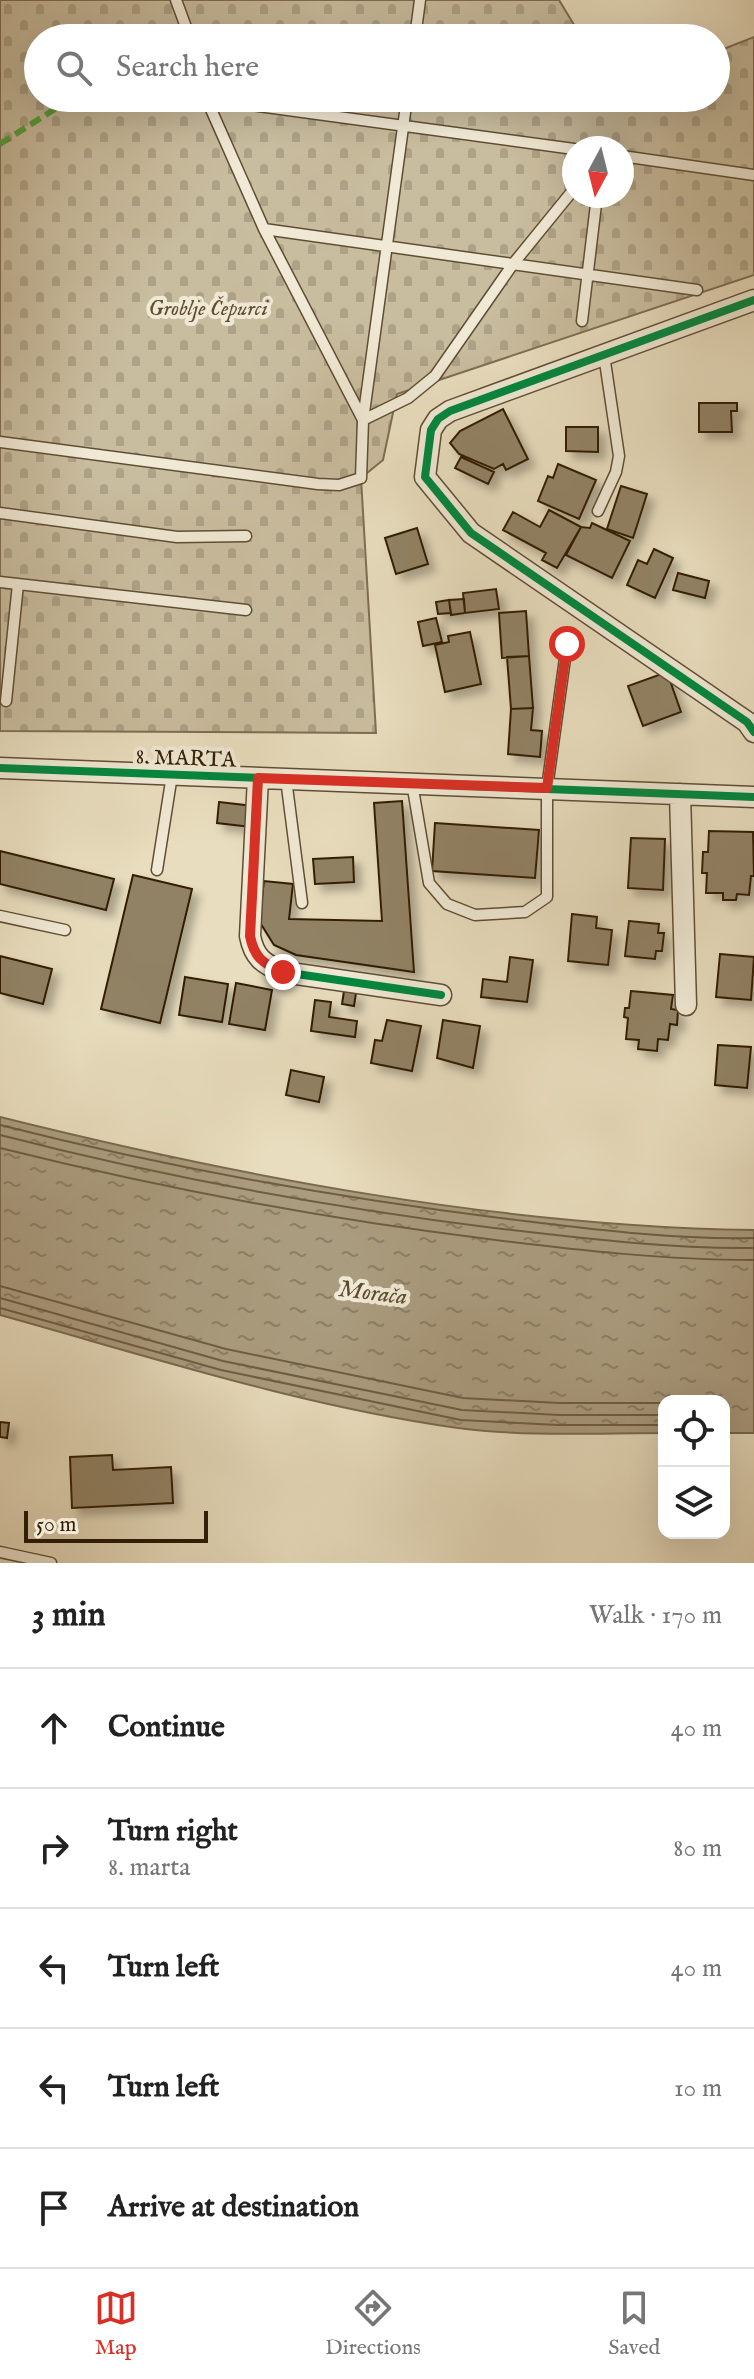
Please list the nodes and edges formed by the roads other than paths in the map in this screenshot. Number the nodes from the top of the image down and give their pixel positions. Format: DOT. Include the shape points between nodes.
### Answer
graph roads {
  1 [pos="176,0"];
  2 [pos="420,0"];
  3 [pos="185,24"];
  4 [pos="417,24"];
  5 [pos="212,112"];
  6 [pos="312,112"];
  7 [pos="405,112"];
  8 [pos="403,124"];
  9 [pos="562,147"];
  10 [pos="634,158"];
  11 [pos="754,175"];
  12 [pos="562,204"];
  13 [pos="595,208"];
  14 [pos="264,229"];
  15 [pos="388,247"];
  16 [pos="513,264"];
  17 [pos="586,275"];
  18 [pos="697,290"];
  19 [pos="754,300"];
  20 [pos="582,321"];
  21 [pos="604,355"];
  22 [pos="363,420"];
  23 [pos="0,442"];
  24 [pos="598,511"];
  25 [pos="0,513"];
  26 [pos="246,536"];
  27 [pos="0,582"];
  28 [pos="18,584"];
  29 [pos="246,610"];
  30 [pos="567,644"];
  31 [pos="6,701"];
  32 [pos="754,732"];
  33 [pos="0,768"];
  34 [pos="172,775"];
  35 [pos="258,778"];
  36 [pos="286,779"];
  37 [pos="412,783"];
  38 [pos="547,788"];
  39 [pos="680,794"];
  40 [pos="754,797"];
  41 [pos="157,870"];
  42 [pos="302,903"];
  43 [pos="0,916"];
  44 [pos="65,930"];
  45 [pos="441,995"];
  46 [pos="686,1005"];
  47 [pos="0,1552"];
  48 [pos="51,1563"];
  1 -- 3 [label="lane"];
  2 -- 4 [label="lane"];
  5 -- 14 [label="lane"];
  6 -- 8 [label="lane"];
  7 -- 8 [label="lane"];
  8 -- 9 [label="lane"];
  8 -- 15 [label="lane"];
  10 -- 11 [label="lane"];
  12 -- 16 [label="lane"];
  13 -- 17 [label="lane"];
  14 -- 15 [label="lane"];
  14 -- 22 [label="lane"];
  15 -- 16 [label="lane"];
  15 -- 22 [label="lane"];
  16 -- 17 [label="lane"];
  16 -- 22 [label="lane" via="435,376 408,398"];
  17 -- 18 [label="lane"];
  17 -- 20 [label="lane"];
  19 -- 21 [label="street"];
  21 -- 24 [label="lane" via="619,456"];
  21 -- 32 [label="street" via="438,419 431,430 425,477 471,533 676,671"];
  22 -- 23 [label="lane" via="361,478 339,485"];
  25 -- 26 [label="lane" via="177,537"];
  27 -- 28 [label="lane"];
  28 -- 29 [label="lane"];
  28 -- 31 [label="lane"];
  30 -- 38 [label="lane"];
  33 -- 34 [label="street, 8. MARTA"];
  34 -- 35 [label="street, 8. MARTA"];
  34 -- 41 [label="lane"];
  35 -- 36 [label="street, 8. MARTA"];
  35 -- 45 [label="street" via="253,952 265,965 283,972"];
  36 -- 37 [label="street, 8. MARTA"];
  36 -- 42 [label="lane"];
  37 -- 38 [label="street, 8. MARTA"];
  37 -- 38 [label="lane" via="429,883 447,904 475,915 525,912 547,897"];
  38 -- 39 [label="street, 8. MARTA"];
  39 -- 40 [label="street, 8. MARTA"];
  39 -- 46 [label="street"];
  43 -- 44 [label="lane"];
  47 -- 48 [label="lane"];
}
